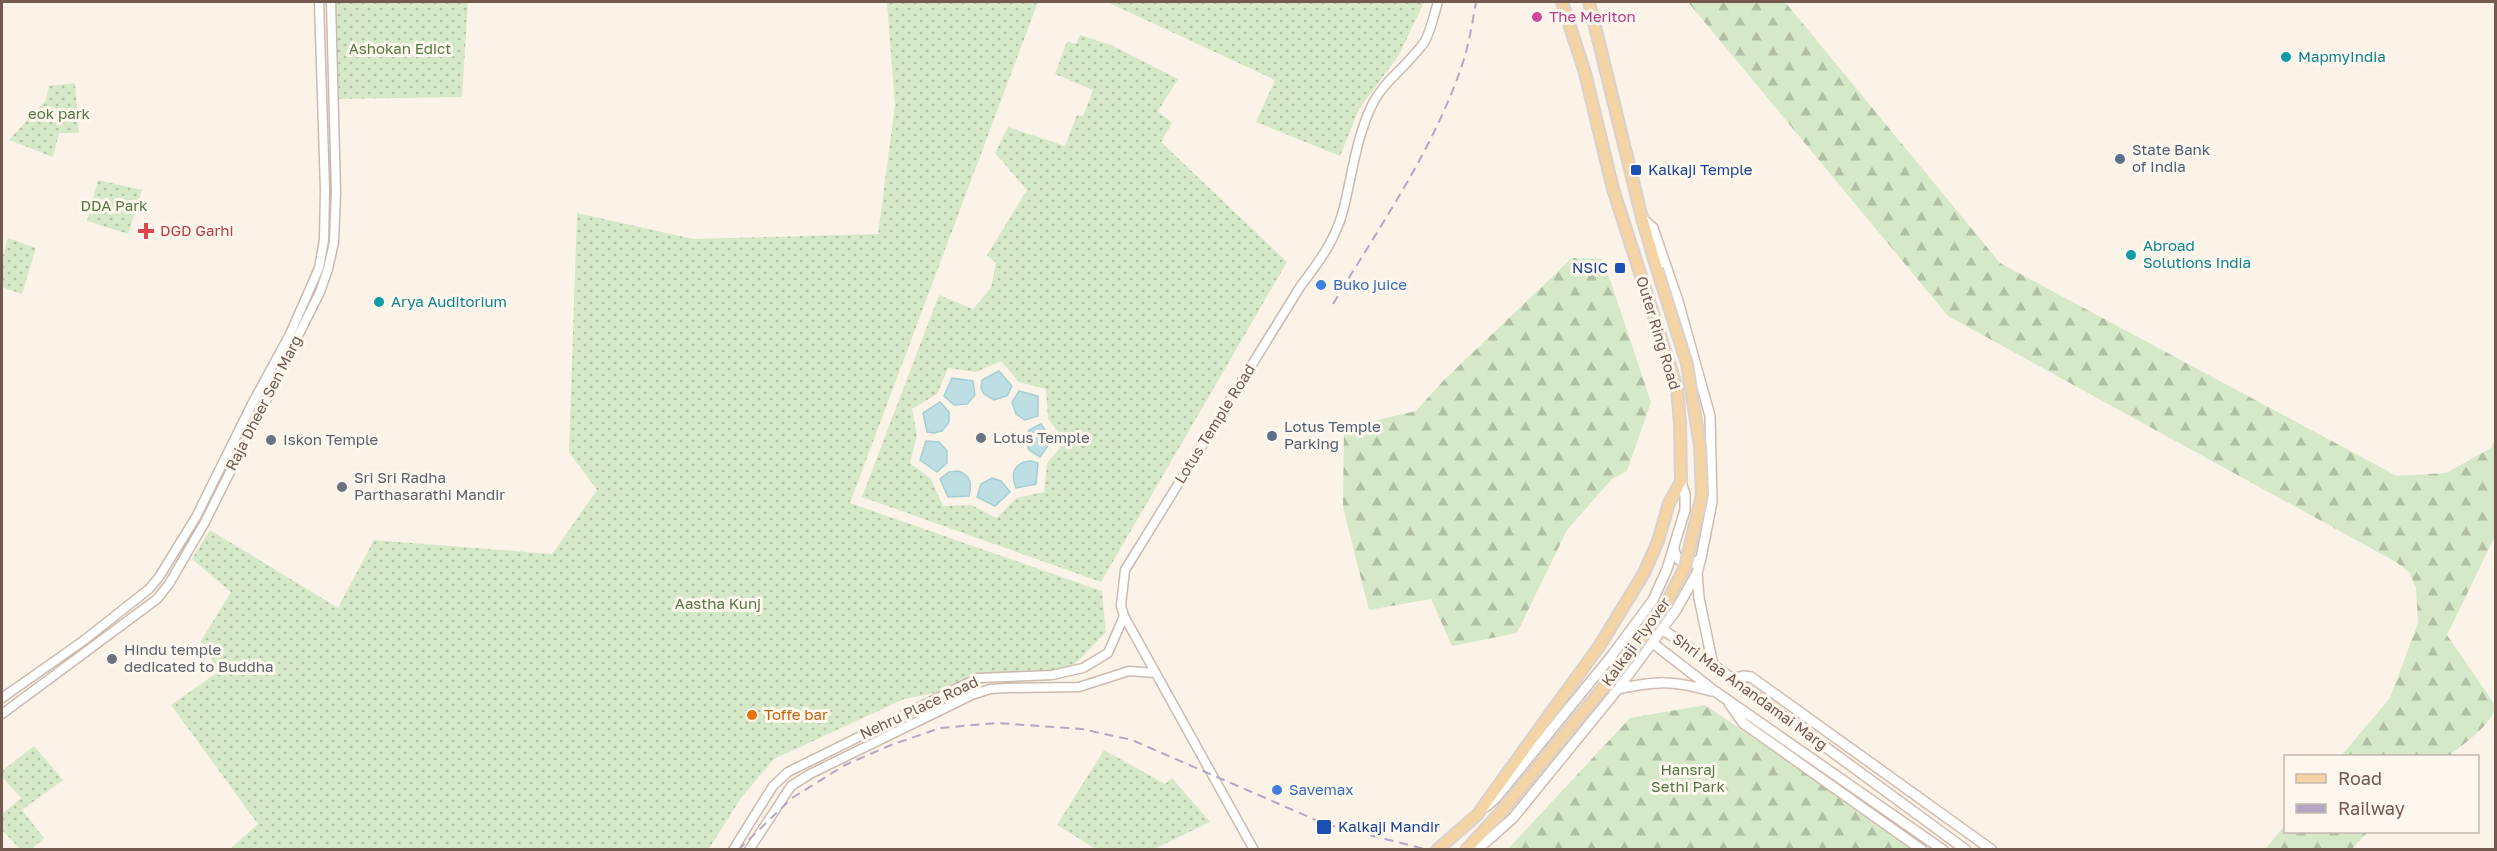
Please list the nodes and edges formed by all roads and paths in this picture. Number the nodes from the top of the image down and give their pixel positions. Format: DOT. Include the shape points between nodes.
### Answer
graph roads {
  1 [pos="319,2"];
  2 [pos="330,2"];
  3 [pos="1438,2"];
  4 [pos="1562,2"];
  5 [pos="1589,2"];
  6 [pos="1642,218"];
  7 [pos="1681,481"];
  8 [pos="1674,549"];
  9 [pos="1701,558"];
  10 [pos="1697,573"];
  11 [pos="1124,616"];
  12 [pos="1638,620"];
  13 [pos="1663,628"];
  14 [pos="1651,644"];
  15 [pos="1713,665"];
  16 [pos="1155,673"];
  17 [pos="1732,679"];
  18 [pos="1618,688"];
  19 [pos="1716,693"];
  20 [pos="2,698"];
  21 [pos="1727,700"];
  22 [pos="1570,705"];
  23 [pos="2,714"];
  24 [pos="1586,728"];
  25 [pos="1477,815"];
  26 [pos="733,849"];
  27 [pos="749,849"];
  28 [pos="1254,849"];
  29 [pos="1437,849"];
  30 [pos="1466,849"];
  31 [pos="1477,849"];
  32 [pos="1922,849"];
  33 [pos="1943,849"];
  34 [pos="1966,849"];
  35 [pos="1992,849"];
  1 -- 20 [label="street, Raja Dheer Sen Marg" via="324,240 319,268 290,334 196,517 149,590"];
  2 -- 23 [label="street, Raja Dheer Sen Marg" via="334,242 320,292 205,522 158,599"];
  3 -- 11 [label="street, Lotus Temple Road" via="1426,39 1383,86 1371,107 1350,172 1343,212 1326,253 1300,287 1132,555 1122,586"];
  4 -- 7 [label="main road, Outer Ring Road" via="1585,73 1614,189 1677,388"];
  5 -- 6 [label="main road"];
  6 -- 9 [label="main road" via="1653,228 1710,416 1712,502"];
  6 -- 30 [label="main road, Kalkaji Flyover, bridge" via="1687,363 1700,446 1702,495 1685,567 1666,604 1627,658"];
  7 -- 8 [label="main road" via="1685,510"];
  7 -- 25 [label="main road, Outer Ring Road" via="1669,503 1651,558 1624,608"];
  8 -- 9 [label="main road" via="1676,558 1685,564"];
  8 -- 12 [label="main road" via="1653,600"];
  9 -- 10 [label="main road"];
  10 -- 13 [label="main road"];
  10 -- 15 [label="main road"];
  11 -- 16 [label="street, Lotus Temple Road"];
  11 -- 26 [label="street, Nehru Place Road" via="1108,653 1083,668 1052,675 978,678 788,772 773,786"];
  12 -- 13 [label="main road, Shri Maa Anandamai Marg"];
  12 -- 14 [label="main road, Shri Maa Anandamai Marg"];
  12 -- 22 [label="main road"];
  13 -- 14 [label="main road"];
  13 -- 15 [label="main road, Shri Maa Anandamai Marg"];
  14 -- 18 [label="main road"];
  14 -- 19 [label="main road, Shri Maa Anandamai Marg"];
  15 -- 17 [label="main road, Shri Maa Anandamai Marg"];
  16 -- 27 [label="street, Nehru Place Road" via="1129,671 1079,687 990,689 972,695 792,786"];
  16 -- 28 [label="street, Lotus Temple Road"];
  17 -- 34 [label="main road, Shri Maa Anandamai Marg"];
  17 -- 35 [label="main road" via="1751,677"];
  18 -- 19 [label="main road" via="1674,682"];
  18 -- 24 [label="main road"];
  19 -- 21 [label="main road, Shri Maa Anandamai Marg"];
  21 -- 32 [label="main road" via="1743,723"];
  21 -- 33 [label="main road, Shri Maa Anandamai Marg"];
  22 -- 24 [label="main road" via="1587,714"];
  22 -- 25 [label="main road" via="1496,798"];
  24 -- 31 [label="main road" via="1513,818"];
  25 -- 29 [label="main road, Outer Ring Road"];
}
